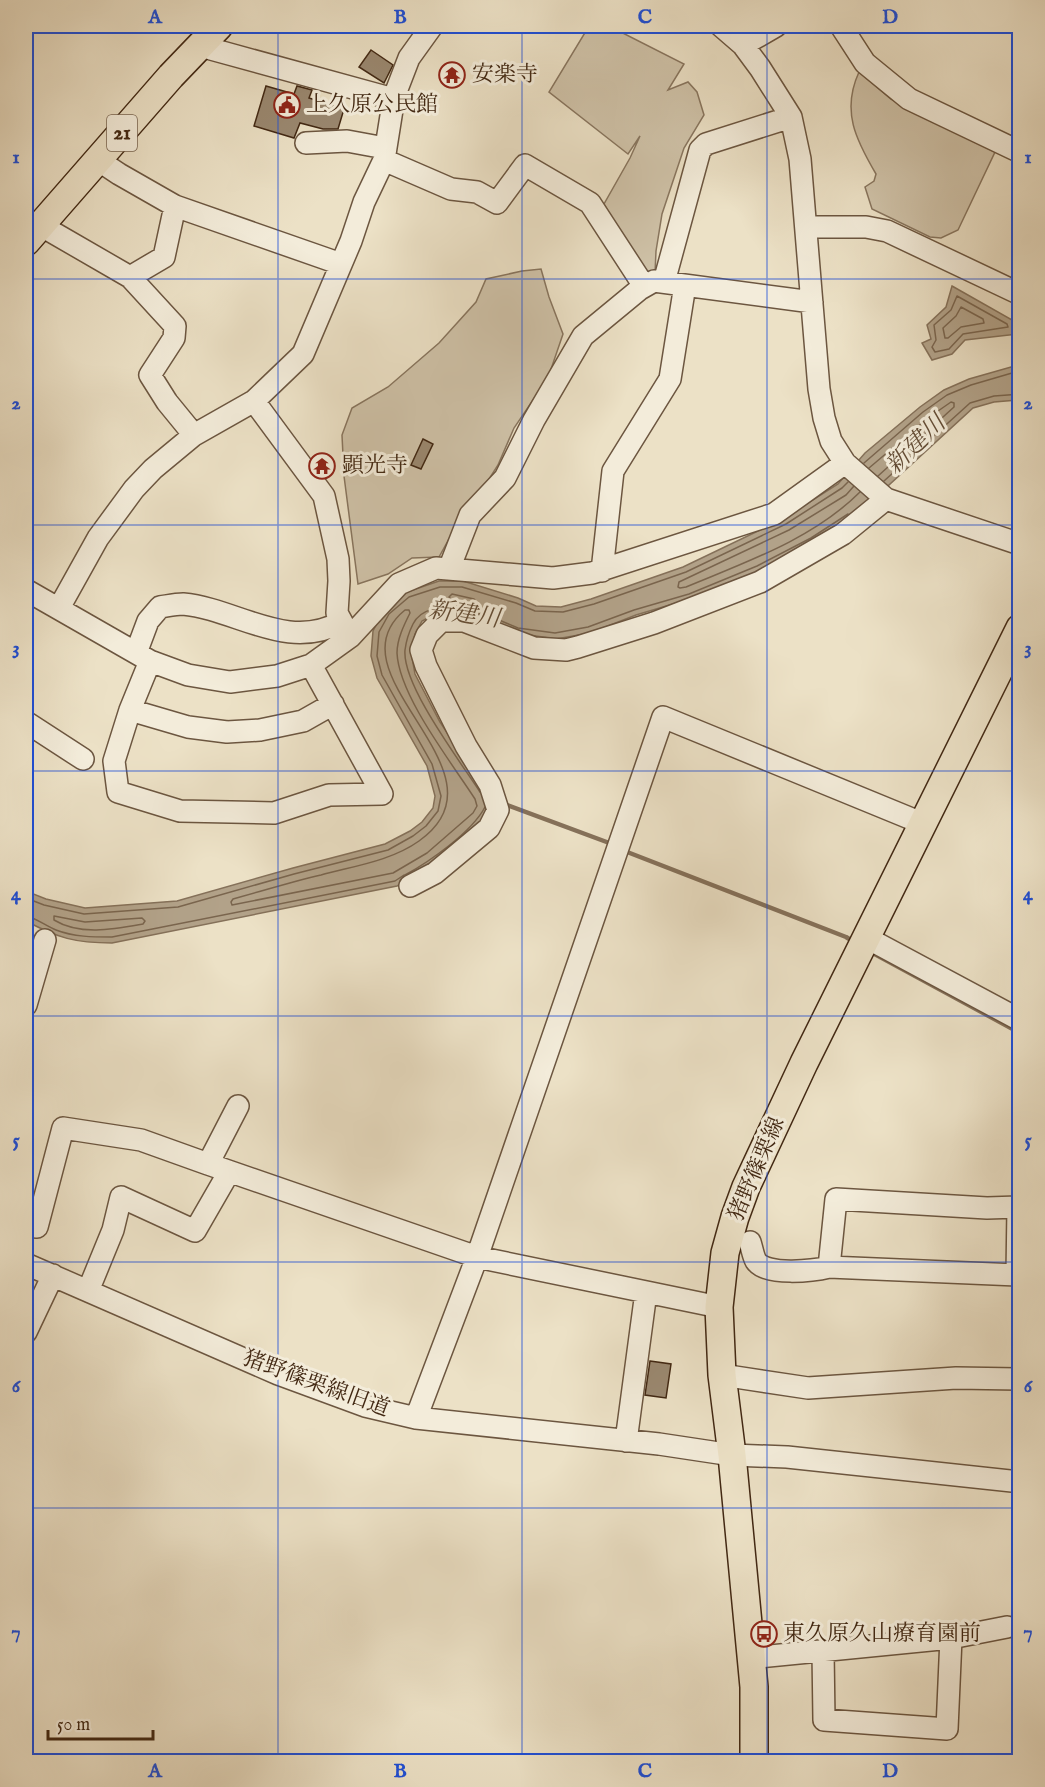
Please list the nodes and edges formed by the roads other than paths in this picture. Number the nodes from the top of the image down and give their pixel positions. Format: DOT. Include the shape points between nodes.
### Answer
graph roads {
  1 [pos="432,26"];
  2 [pos="721,26"];
  3 [pos="776,26"];
  4 [pos="841,26"];
  5 [pos="211,35"];
  6 [pos="743,45"];
  7 [pos="394,97"];
  8 [pos="791,117"];
  9 [pos="306,143"];
  10 [pos="1020,152"];
  11 [pos="384,154"];
  12 [pos="98,160"];
  13 [pos="175,206"];
  14 [pos="806,227"];
  15 [pos="33,234"];
  16 [pos="341,264"];
  17 [pos="130,277"];
  18 [pos="654,284"];
  19 [pos="685,285"];
  20 [pos="1020,294"];
  21 [pos="812,302"];
  22 [pos="254,401"];
  23 [pos="195,435"];
  24 [pos="844,463"];
  25 [pos="886,499"];
  26 [pos="1020,544"];
  27 [pos="449,569"];
  28 [pos="602,571"];
  29 [pos="26,590"];
  30 [pos="59,608"];
  31 [pos="1020,628"];
  32 [pos="346,630"];
  33 [pos="143,657"];
  34 [pos="311,664"];
  35 [pos="333,704"];
  36 [pos="130,710"];
  37 [pos="26,722"];
  38 [pos="83,759"];
  39 [pos="924,824"];
  40 [pos="410,886"];
  41 [pos="867,938"];
  42 [pos="45,940"];
  43 [pos="26,1005"];
  44 [pos="1020,1020"];
  45 [pos="238,1106"];
  46 [pos="208,1164"];
  47 [pos="229,1172"];
  48 [pos="1019,1207"];
  49 [pos="26,1226"];
  50 [pos="750,1242"];
  51 [pos="477,1257"];
  52 [pos="26,1264"];
  53 [pos="829,1267"];
  54 [pos="53,1275"];
  55 [pos="88,1291"];
  56 [pos="646,1292"];
  57 [pos="719,1307"];
  58 [pos="26,1332"];
  59 [pos="722,1375"];
  60 [pos="1020,1379"];
  61 [pos="416,1418"];
  62 [pos="626,1441"];
  63 [pos="732,1455"];
  64 [pos="1020,1482"];
  65 [pos="1007,1628"];
  66 [pos="951,1638"];
  67 [pos="823,1651"];
  68 [pos="750,1658"];
  69 [pos="754,1761"];
  1 -- 7 [label="street" via="409,58"];
  2 -- 6 [label="street"];
  3 -- 6 [label="street"];
  4 -- 10 [label="street" via="865,63 909,99"];
  5 -- 7 [label="street" via="211,49"];
  5 -- 12 [label="main road, 21"];
  6 -- 8 [label="street"];
  7 -- 11 [label="street"];
  8 -- 14 [label="street" via="801,159"];
  8 -- 18 [label="street" via="706,144 700,150"];
  9 -- 11 [label="street" via="347,141"];
  11 -- 16 [label="street"];
  11 -- 18 [label="street" via="451,189 477,192 497,203 525,165 590,203"];
  12 -- 13 [label="street"];
  12 -- 15 [label="main road, 21"];
  13 -- 16 [label="street"];
  13 -- 17 [label="street" via="164,257"];
  14 -- 20 [label="street" via="887,231"];
  14 -- 21 [label="street"];
  15 -- 17 [label="street"];
  16 -- 22 [label="street" via="303,354"];
  17 -- 23 [label="street" via="175,326 174,338 150,375"];
  18 -- 19 [label="street"];
  18 -- 27 [label="street" via="583,336 504,478 470,515"];
  19 -- 21 [label="street"];
  19 -- 28 [label="street" via="670,379 613,471"];
  21 -- 24 [label="street" via="824,418"];
  22 -- 23 [label="street"];
  22 -- 32 [label="street" via="324,496 338,559 337,613"];
  23 -- 30 [label="street" via="134,489 98,538"];
  24 -- 25 [label="street"];
  24 -- 28 [label="street" via="774,514"];
  25 -- 26 [label="street"];
  25 -- 40 [label="street" via="843,534 760,582 578,647 534,648 464,621 441,621 427,635 421,650 466,746 490,785 498,810 489,828 435,873"];
  27 -- 28 [label="street" via="553,578"];
  27 -- 32 [label="street" via="436,568 399,584"];
  29 -- 30 [label="street"];
  30 -- 33 [label="street"];
  31 -- 39 [label="main road, 猪野篠栗線"];
  32 -- 33 [label="street" via="283,632 180,604 160,607 148,621"];
  32 -- 34 [label="street"];
  33 -- 34 [label="street" via="188,675 230,682 277,676"];
  33 -- 36 [label="street"];
  34 -- 35 [label="street"];
  35 -- 36 [label="street" via="303,721 227,732 188,727"];
  35 -- 36 [label="street" via="382,794 329,795 274,813 180,811 118,792 114,761"];
  37 -- 38 [label="street"];
  39 -- 41 [label="main road, 猪野篠栗線"];
  39 -- 51 [label="street" via="663,717"];
  41 -- 44 [label="street"];
  41 -- 57 [label="main road, 猪野篠栗線" via="746,1187 725,1253"];
  42 -- 43 [label="street"];
  45 -- 46 [label="street"];
  46 -- 47 [label="street"];
  46 -- 49 [label="street" via="141,1140 63,1128 37,1227"];
  47 -- 51 [label="street"];
  47 -- 55 [label="street" via="195,1231 121,1197 113,1230"];
  48 -- 53 [label="street" via="836,1199"];
  48 -- 53 [label="street" via="1017,1275"];
  50 -- 53 [label="street" via="756,1262 768,1270 811,1271"];
  51 -- 56 [label="street"];
  51 -- 61 [label="street"];
  52 -- 54 [label="street, 猪野篠栗線旧道"];
  54 -- 55 [label="street, 猪野篠栗線旧道"];
  54 -- 58 [label="street"];
  55 -- 61 [label="street, 猪野篠栗線旧道" via="278,1374 365,1406"];
  56 -- 57 [label="street"];
  56 -- 62 [label="street"];
  57 -- 59 [label="main road, 猪野篠栗線"];
  59 -- 60 [label="street" via="808,1388 956,1378"];
  59 -- 63 [label="main road, 猪野篠栗線"];
  61 -- 62 [label="street, 猪野篠栗線旧道"];
  62 -- 63 [label="street, 猪野篠栗線旧道"];
  63 -- 64 [label="street, 猪野篠栗線旧道" via="787,1457"];
  63 -- 68 [label="main road, 猪野篠栗線"];
  65 -- 66 [label="street"];
  66 -- 67 [label="street"];
  66 -- 67 [label="street" via="947,1729 824,1720"];
  67 -- 68 [label="street"];
  68 -- 69 [label="main road, 猪野篠栗線"];
}
